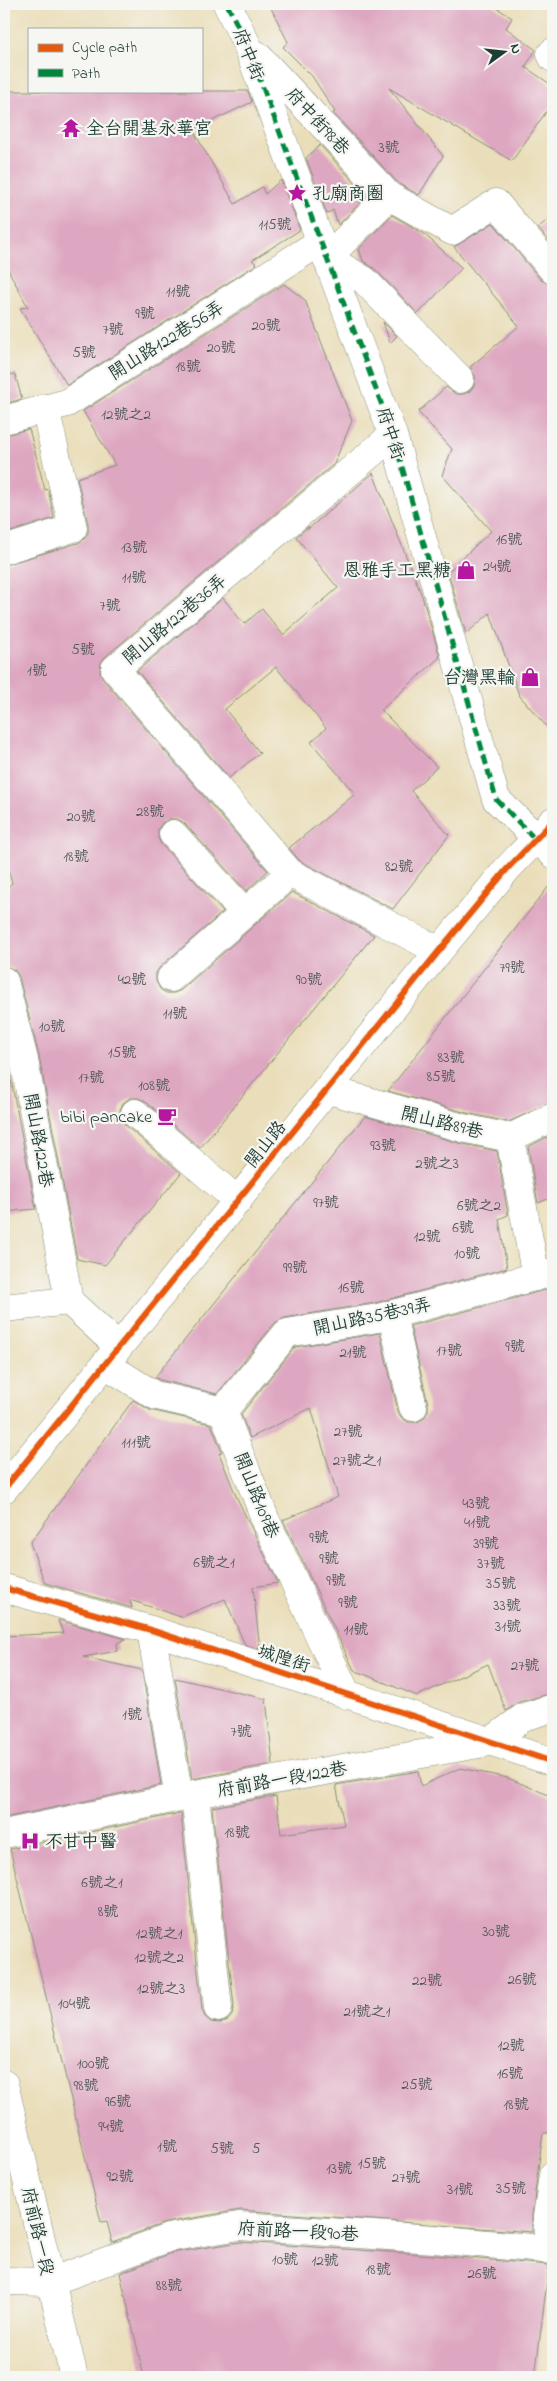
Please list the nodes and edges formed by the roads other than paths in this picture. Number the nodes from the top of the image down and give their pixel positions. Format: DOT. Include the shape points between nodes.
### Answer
graph roads {
  1 [pos="227,4"];
  2 [pos="247,45"];
  3 [pos="553,52"];
  4 [pos="553,58"];
  5 [pos="389,196"];
  6 [pos="323,250"];
  7 [pos="553,270"];
  8 [pos="460,379"];
  9 [pos="44,408"];
  10 [pos="4,420"];
  11 [pos="393,435"];
  12 [pos="4,550"];
  13 [pos="173,834"];
  14 [pos="547,838"];
  15 [pos="290,873"];
  16 [pos="245,913"];
  17 [pos="440,951"];
  18 [pos="172,978"];
  19 [pos="4,981"];
  20 [pos="329,1090"];
  21 [pos="135,1113"];
  22 [pos="553,1117"];
  23 [pos="510,1138"];
  24 [pos="238,1201"];
  25 [pos="544,1274"];
  26 [pos="69,1301"];
  27 [pos="4,1308"];
  28 [pos="392,1315"];
  29 [pos="112,1356"];
  30 [pos="413,1406"];
  31 [pos="223,1411"];
  32 [pos="4,1489"];
  33 [pos="4,1588"];
  34 [pos="151,1630"];
  35 [pos="347,1694"];
  36 [pos="553,1708"];
  37 [pos="490,1742"];
  38 [pos="553,1762"];
  39 [pos="187,1796"];
  40 [pos="4,1834"];
  41 [pos="218,2008"];
  42 [pos="4,2084"];
  43 [pos="553,2175"];
  44 [pos="553,2243"];
  45 [pos="553,2250"];
  46 [pos="4,2281"];
  47 [pos="50,2282"];
  48 [pos="74,2377"];
  1 -- 2 [label="street, 府中街"];
  2 -- 5 [label="street, 府中街98巷"];
  2 -- 6 [label="street, 府中街"];
  3 -- 4 [label="street"];
  5 -- 6 [label="street"];
  5 -- 7 [label="street, 府中街98巷" via="452,231 496,203"];
  6 -- 8 [label="street" via="364,280"];
  6 -- 9 [label="street, 開山路122巷56弄" via="66,402"];
  6 -- 11 [label="street, 府中街"];
  9 -- 10 [label="street, 開山路122巷56弄"];
  9 -- 12 [label="street" via="73,528"];
  11 -- 14 [label="street, 府中街" via="496,799"];
  11 -- 15 [label="street, 開山路122巷36弄" via="115,669"];
  13 -- 16 [label="street"];
  14 -- 17 [label="street, 開山路" via="507,869"];
  15 -- 16 [label="street"];
  15 -- 17 [label="street, 開山路122巷36弄"];
  16 -- 18 [label="street"];
  17 -- 20 [label="street, 開山路"];
  19 -- 26 [label="street, 開山路122巷" via="24,1060"];
  20 -- 23 [label="street, 開山路89巷"];
  20 -- 24 [label="street, 開山路"];
  21 -- 24 [label="street"];
  22 -- 23 [label="street"];
  23 -- 25 [label="street"];
  24 -- 29 [label="street, 開山路"];
  25 -- 28 [label="street, 開山路35巷39弄"];
  26 -- 27 [label="street"];
  26 -- 29 [label="street"];
  28 -- 30 [label="street"];
  28 -- 31 [label="street, 開山路35巷39弄" via="287,1333"];
  29 -- 31 [label="street" via="154,1395"];
  29 -- 32 [label="street, 開山路"];
  31 -- 35 [label="street, 開山路109巷" via="266,1521"];
  33 -- 34 [label="street, 城隍街"];
  34 -- 35 [label="street, 城隍街"];
  34 -- 39 [label="street"];
  35 -- 37 [label="street, 城隍街"];
  36 -- 37 [label="street, 府前路一段122巷" via="524,1717"];
  37 -- 38 [label="street, 城隍街"];
  37 -- 39 [label="street, 府前路一段122巷"];
  39 -- 40 [label="street, 府前路一段122巷"];
  39 -- 41 [label="street"];
  42 -- 47 [label="street, 府前路一段"];
  43 -- 44 [label="street" via="547,2217 548,2238"];
  45 -- 47 [label="street, 府前路一段90巷" via="239,2226 168,2238"];
  46 -- 47 [label="street"];
  47 -- 48 [label="street, 府前路一段"];
}
